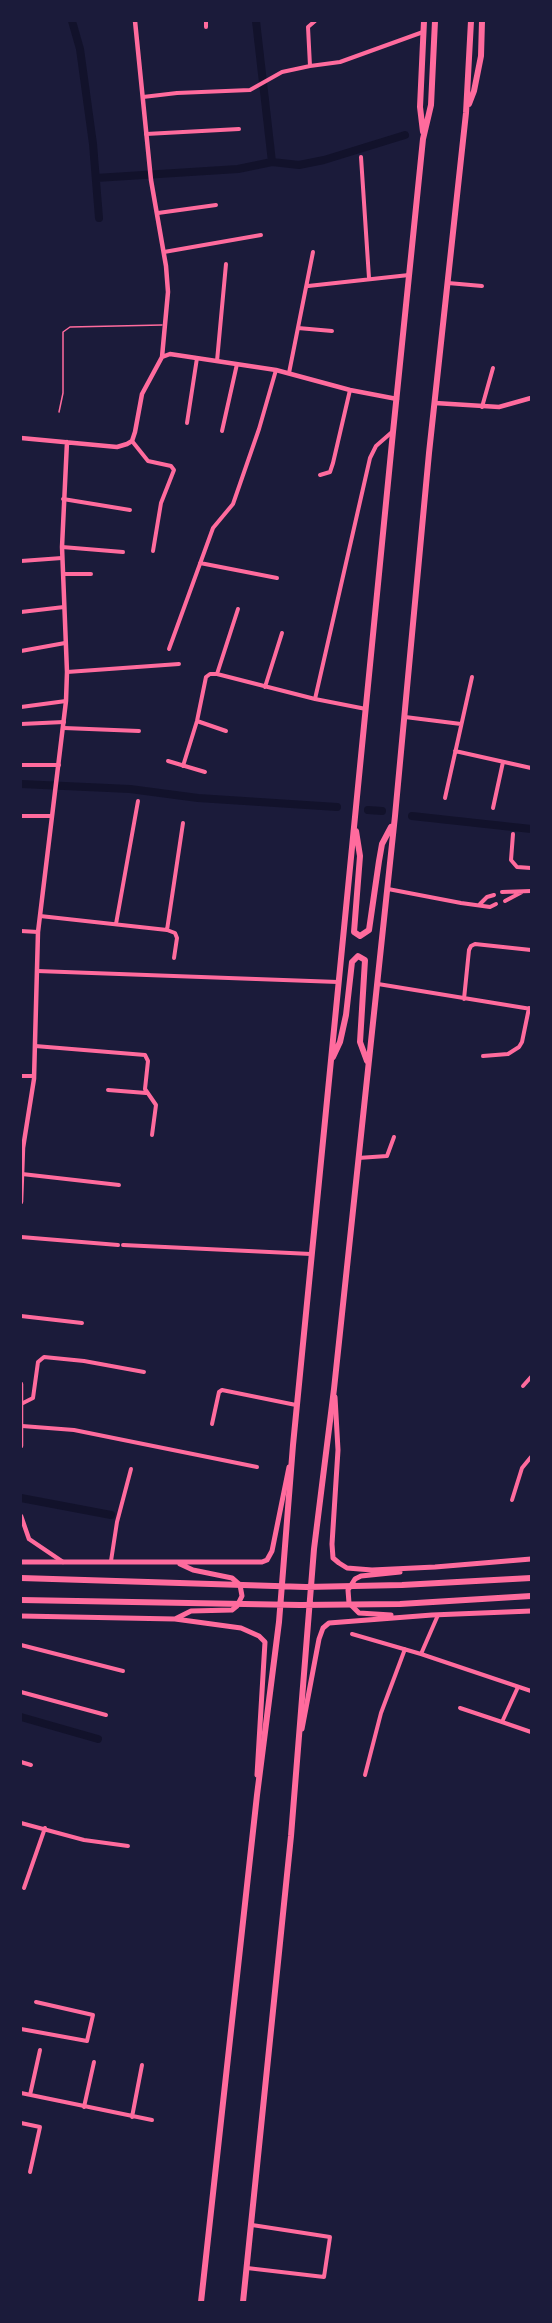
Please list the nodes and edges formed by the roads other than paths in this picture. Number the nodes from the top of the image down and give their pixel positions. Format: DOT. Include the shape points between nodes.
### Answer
graph roads {
  1 [pos="135,21"];
  2 [pos="206,21"];
  3 [pos="315,21"];
  4 [pos="424,21"];
  5 [pos="435,21"];
  6 [pos="471,21"];
  7 [pos="482,21"];
  8 [pos="206,27"];
  9 [pos="424,32"];
  10 [pos="309,66"];
  11 [pos="141,98"];
  12 [pos="466,113"];
  13 [pos="239,129"];
  14 [pos="146,134"];
  15 [pos="423,139"];
  16 [pos="361,157"];
  17 [pos="216,205"];
  18 [pos="158,213"];
  19 [pos="261,235"];
  20 [pos="164,252"];
  21 [pos="314,252"];
  22 [pos="226,264"];
  23 [pos="410,275"];
  24 [pos="369,278"];
  25 [pos="448,283"];
  26 [pos="308,286"];
  27 [pos="482,286"];
  28 [pos="166,325"];
  29 [pos="298,328"];
  30 [pos="332,331"];
  31 [pos="162,357"];
  32 [pos="198,358"];
  33 [pos="217,361"];
  34 [pos="237,364"];
  35 [pos="493,368"];
  36 [pos="276,370"];
  37 [pos="289,373"];
  38 [pos="350,390"];
  39 [pos="531,398"];
  40 [pos="397,399"];
  41 [pos="435,403"];
  42 [pos="482,407"];
  43 [pos="59,411"];
  44 [pos="187,423"];
  45 [pos="222,431"];
  46 [pos="393,432"];
  47 [pos="21,438"];
  48 [pos="132,441"];
  49 [pos="67,442"];
  50 [pos="320,475"];
  51 [pos="63,499"];
  52 [pos="130,510"];
  53 [pos="62,548"];
  54 [pos="153,551"];
  55 [pos="123,552"];
  56 [pos="62,558"];
  57 [pos="21,561"];
  58 [pos="200,562"];
  59 [pos="62,574"];
  60 [pos="91,574"];
  61 [pos="278,578"];
  62 [pos="64,607"];
  63 [pos="238,609"];
  64 [pos="21,612"];
  65 [pos="282,633"];
  66 [pos="65,643"];
  67 [pos="168,649"];
  68 [pos="21,651"];
  69 [pos="179,664"];
  70 [pos="67,672"];
  71 [pos="217,674"];
  72 [pos="472,677"];
  73 [pos="265,687"];
  74 [pos="315,699"];
  75 [pos="66,701"];
  76 [pos="21,708"];
  77 [pos="367,709"];
  78 [pos="404,717"];
  79 [pos="197,721"];
  80 [pos="21,724"];
  81 [pos="461,724"];
  82 [pos="64,725"];
  83 [pos="226,730"];
  84 [pos="139,731"];
  85 [pos="455,751"];
  86 [pos="168,761"];
  87 [pos="503,762"];
  88 [pos="21,765"];
  89 [pos="59,765"];
  90 [pos="183,766"];
  91 [pos="531,768"];
  92 [pos="205,772"];
  93 [pos="445,798"];
  94 [pos="138,801"];
  95 [pos="493,808"];
  96 [pos="21,816"];
  97 [pos="52,816"];
  98 [pos="394,821"];
  99 [pos="183,823"];
  100 [pos="355,828"];
  101 [pos="513,834"];
  102 [pos="531,868"];
  103 [pos="387,888"];
  104 [pos="531,891"];
  105 [pos="502,892"];
  106 [pos="522,892"];
  107 [pos="494,895"];
  108 [pos="505,902"];
  109 [pos="480,904"];
  110 [pos="496,904"];
  111 [pos="40,916"];
  112 [pos="116,924"];
  113 [pos="21,930"];
  114 [pos="167,930"];
  115 [pos="38,932"];
  116 [pos="531,950"];
  117 [pos="174,958"];
  118 [pos="36,971"];
  119 [pos="339,982"];
  120 [pos="376,984"];
  121 [pos="464,999"];
  122 [pos="530,1009"];
  123 [pos="34,1046"];
  124 [pos="483,1056"];
  125 [pos="331,1060"];
  126 [pos="368,1061"];
  127 [pos="21,1076"];
  128 [pos="34,1076"];
  129 [pos="108,1090"];
  130 [pos="147,1094"];
  131 [pos="152,1135"];
  132 [pos="394,1137"];
  133 [pos="357,1158"];
  134 [pos="22,1174"];
  135 [pos="119,1185"];
  136 [pos="21,1202"];
  137 [pos="21,1237"];
  138 [pos="313,1254"];
  139 [pos="21,1316"];
  140 [pos="82,1323"];
  141 [pos="144,1372"];
  142 [pos="531,1377"];
  143 [pos="21,1384"];
  144 [pos="523,1386"];
  145 [pos="334,1389"];
  146 [pos="21,1398"];
  147 [pos="21,1404"];
  148 [pos="297,1405"];
  149 [pos="212,1424"];
  150 [pos="22,1426"];
  151 [pos="293,1445"];
  152 [pos="21,1446"];
  153 [pos="531,1457"];
  154 [pos="257,1467"];
  155 [pos="131,1468"];
  156 [pos="512,1500"];
  157 [pos="21,1516"];
  158 [pos="531,1559"];
  159 [pos="111,1561"];
  160 [pos="21,1562"];
  161 [pos="63,1562"];
  162 [pos="179,1563"];
  163 [pos="435,1567"];
  164 [pos="21,1578"];
  165 [pos="531,1578"];
  166 [pos="531,1596"];
  167 [pos="21,1600"];
  168 [pos="531,1611"];
  169 [pos="435,1615"];
  170 [pos="21,1616"];
  171 [pos="175,1619"];
  172 [pos="352,1634"];
  173 [pos="21,1645"];
  174 [pos="405,1649"];
  175 [pos="421,1654"];
  176 [pos="123,1671"];
  177 [pos="518,1687"];
  178 [pos="530,1690"];
  179 [pos="21,1692"];
  180 [pos="460,1708"];
  181 [pos="106,1715"];
  182 [pos="502,1722"];
  183 [pos="531,1732"];
  184 [pos="301,1735"];
  185 [pos="21,1762"];
  186 [pos="31,1765"];
  187 [pos="365,1775"];
  188 [pos="256,1795"];
  189 [pos="21,1822"];
  190 [pos="45,1828"];
  191 [pos="128,1846"];
  192 [pos="24,1888"];
  193 [pos="36,2002"];
  194 [pos="21,2029"];
  195 [pos="40,2050"];
  196 [pos="94,2062"];
  197 [pos="142,2066"];
  198 [pos="21,2093"];
  199 [pos="30,2095"];
  200 [pos="84,2107"];
  201 [pos="132,2117"];
  202 [pos="152,2120"];
  203 [pos="21,2123"];
  204 [pos="30,2172"];
  205 [pos="252,2225"];
  206 [pos="247,2268"];
  207 [pos="201,2302"];
  208 [pos="243,2302"];
  1 -- 11 [label="street"];
  2 -- 8 [label="street"];
  3 -- 10 [label="street" via="308,27"];
  4 -- 9 [label="main road"];
  5 -- 15 [label="main road" via="430,105"];
  6 -- 12 [label="main road"];
  7 -- 12 [label="main road" via="478,75"];
  9 -- 10 [label="street" via="340,62"];
  9 -- 15 [label="main road" via="420,107"];
  10 -- 11 [label="street" via="282,72 250,90"];
  11 -- 14 [label="street"];
  12 -- 25 [label="main road"];
  13 -- 14 [label="street"];
  14 -- 18 [label="street"];
  15 -- 23 [label="main road"];
  16 -- 24 [label="street"];
  17 -- 18 [label="street"];
  18 -- 20 [label="street"];
  19 -- 20 [label="street"];
  20 -- 28 [label="street"];
  21 -- 26 [label="street"];
  22 -- 33 [label="street"];
  23 -- 24 [label="street"];
  23 -- 40 [label="main road"];
  24 -- 26 [label="street"];
  25 -- 27 [label="street"];
  25 -- 41 [label="main road"];
  26 -- 29 [label="street"];
  28 -- 31 [label="street"];
  28 -- 43 [label="lane" via="70,327 63,332 63,393"];
  29 -- 30 [label="street"];
  29 -- 37 [label="street"];
  31 -- 32 [label="street" via="170,354"];
  31 -- 48 [label="street" via="142,394"];
  32 -- 33 [label="street"];
  32 -- 44 [label="street"];
  33 -- 34 [label="street"];
  34 -- 36 [label="street"];
  34 -- 45 [label="street"];
  35 -- 42 [label="street"];
  36 -- 37 [label="street"];
  36 -- 58 [label="street" via="233,504 216,522"];
  37 -- 38 [label="street"];
  38 -- 40 [label="street"];
  38 -- 50 [label="street" via="330,472"];
  39 -- 42 [label="street" via="499,407"];
  40 -- 46 [label="main road"];
  41 -- 42 [label="street"];
  41 -- 78 [label="main road"];
  46 -- 74 [label="street" via="376,446 370,458"];
  46 -- 77 [label="main road"];
  47 -- 49 [label="street"];
  48 -- 49 [label="street" via="117,447"];
  48 -- 54 [label="street" via="148,461 174,470 161,503"];
  49 -- 51 [label="street"];
  51 -- 52 [label="street"];
  51 -- 53 [label="street"];
  53 -- 55 [label="street"];
  53 -- 56 [label="street"];
  56 -- 57 [label="street"];
  56 -- 59 [label="street"];
  58 -- 61 [label="street"];
  58 -- 67 [label="street"];
  59 -- 60 [label="street"];
  59 -- 62 [label="street"];
  62 -- 64 [label="street"];
  62 -- 66 [label="street"];
  63 -- 71 [label="street"];
  65 -- 73 [label="street"];
  66 -- 68 [label="street"];
  66 -- 70 [label="street"];
  69 -- 70 [label="street"];
  70 -- 75 [label="street"];
  71 -- 73 [label="street"];
  71 -- 79 [label="street" via="206,677"];
  72 -- 81 [label="street"];
  73 -- 74 [label="street"];
  74 -- 77 [label="street"];
  75 -- 76 [label="street"];
  75 -- 82 [label="street"];
  77 -- 100 [label="main road"];
  78 -- 81 [label="street"];
  78 -- 98 [label="main road"];
  79 -- 83 [label="street"];
  79 -- 90 [label="street"];
  80 -- 82 [label="street"];
  81 -- 85 [label="street"];
  82 -- 84 [label="street"];
  82 -- 89 [label="street"];
  85 -- 87 [label="street"];
  85 -- 93 [label="street"];
  86 -- 90 [label="street"];
  87 -- 91 [label="street"];
  87 -- 95 [label="street"];
  88 -- 89 [label="street"];
  89 -- 97 [label="street"];
  90 -- 92 [label="street"];
  94 -- 112 [label="street"];
  96 -- 97 [label="street"];
  97 -- 111 [label="street"];
  98 -- 100 [label="main road" via="382,844 369,930 360,936 354,932 360,855"];
  98 -- 103 [label="main road"];
  99 -- 114 [label="street"];
  100 -- 119 [label="main road"];
  101 -- 102 [label="street" via="511,860 517,867"];
  103 -- 109 [label="street"];
  103 -- 120 [label="main road"];
  104 -- 106 [label="street"];
  105 -- 106 [label="street"];
  106 -- 108 [label="street"];
  107 -- 109 [label="street"];
  109 -- 110 [label="street"];
  111 -- 112 [label="street"];
  111 -- 115 [label="street"];
  112 -- 114 [label="street"];
  113 -- 115 [label="street"];
  114 -- 117 [label="street" via="177,938"];
  115 -- 118 [label="street"];
  116 -- 121 [label="street" via="471,946"];
  118 -- 119 [label="street"];
  118 -- 123 [label="street"];
  119 -- 125 [label="main road"];
  120 -- 121 [label="street"];
  120 -- 126 [label="main road"];
  121 -- 122 [label="street"];
  122 -- 124 [label="street" via="519,1047 508,1054"];
  123 -- 128 [label="street"];
  123 -- 130 [label="street" via="145,1056"];
  125 -- 126 [label="main road" via="344,1024 352,962 358,956 364,960 360,1042"];
  125 -- 138 [label="main road"];
  126 -- 133 [label="main road"];
  127 -- 128 [label="street"];
  128 -- 134 [label="street"];
  129 -- 130 [label="street"];
  130 -- 131 [label="street" via="156,1105"];
  132 -- 133 [label="street" via="387,1156"];
  133 -- 145 [label="main road"];
  134 -- 135 [label="street"];
  134 -- 136 [label="street"];
  137 -- 138 [label="street"];
  138 -- 148 [label="main road"];
  139 -- 140 [label="street"];
  141 -- 147 [label="street" via="44,1357 38,1362 33,1398"];
  142 -- 144 [label="street"];
  143 -- 146 [label="street"];
  145 -- 163 [label="main road" via="339,1441 333,1558 347,1568"];
  145 -- 184 [label="main road" via="314,1549"];
  146 -- 147 [label="street"];
  147 -- 150 [label="street"];
  148 -- 149 [label="street" via="222,1390"];
  148 -- 151 [label="main road"];
  150 -- 152 [label="street"];
  150 -- 154 [label="street" via="74,1430"];
  151 -- 162 [label="main road" via="267,1560"];
  151 -- 188 [label="main road" via="279,1622"];
  153 -- 156 [label="street" via="522,1468"];
  155 -- 159 [label="street"];
  157 -- 161 [label="street" via="29,1539"];
  158 -- 163 [label="main road"];
  159 -- 161 [label="main road"];
  159 -- 162 [label="main road"];
  160 -- 161 [label="main road"];
  162 -- 171 [label="main road" via="193,1570 228,1576 240,1585 242,1596 232,1610 191,1611"];
  163 -- 169 [label="main road" via="361,1576 350,1584 347,1597 353,1609 365,1614"];
  164 -- 165 [label="main road" via="306,1587"];
  166 -- 167 [label="main road" via="356,1605"];
  168 -- 169 [label="main road"];
  169 -- 175 [label="street"];
  169 -- 184 [label="main road" via="329,1623 323,1628"];
  170 -- 171 [label="main road"];
  171 -- 188 [label="main road" via="241,1628 264,1641"];
  172 -- 174 [label="street"];
  173 -- 176 [label="street"];
  174 -- 175 [label="street"];
  174 -- 187 [label="street" via="381,1713"];
  175 -- 177 [label="street"];
  177 -- 178 [label="street"];
  177 -- 182 [label="street"];
  179 -- 181 [label="street"];
  180 -- 182 [label="street"];
  182 -- 183 [label="street"];
  184 -- 205 [label="main road"];
  185 -- 186 [label="street"];
  188 -- 207 [label="main road"];
  189 -- 190 [label="street"];
  190 -- 191 [label="street" via="84,1840"];
  190 -- 192 [label="street"];
  193 -- 194 [label="street" via="93,2015 87,2041"];
  195 -- 199 [label="street"];
  196 -- 200 [label="street"];
  197 -- 201 [label="street"];
  198 -- 199 [label="street"];
  199 -- 200 [label="street"];
  200 -- 201 [label="street"];
  201 -- 202 [label="street"];
  203 -- 204 [label="street" via="40,2127"];
  205 -- 206 [label="main road"];
  205 -- 206 [label="street" via="330,2237 324,2277"];
  206 -- 208 [label="main road"];
}
